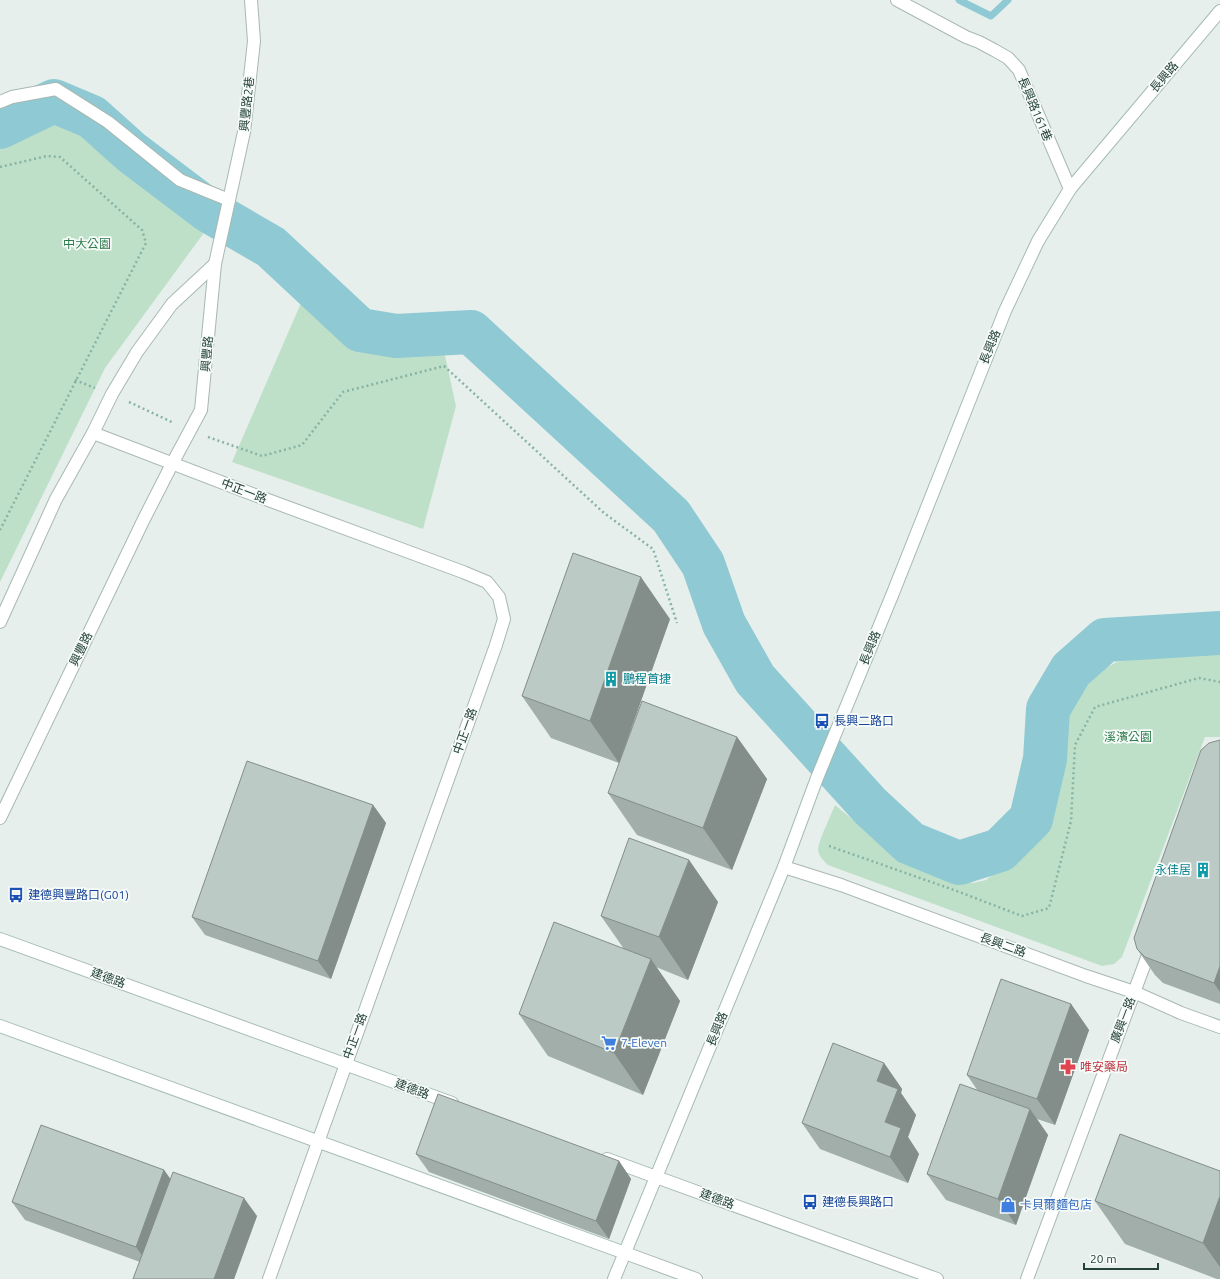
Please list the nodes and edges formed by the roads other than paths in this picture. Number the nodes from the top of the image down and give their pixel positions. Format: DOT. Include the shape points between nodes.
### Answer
graph roads {
  1 [pos="251,0"];
  2 [pos="897,0"];
  3 [pos="1220,11"];
  4 [pos="0,102"];
  5 [pos="1070,189"];
  6 [pos="228,203"];
  7 [pos="221,238"];
  8 [pos="215,264"];
  9 [pos="93,433"];
  10 [pos="172,464"];
  11 [pos="0,622"];
  12 [pos="0,818"];
  13 [pos="784,867"];
  14 [pos="1156,933"];
  15 [pos="0,939"];
  16 [pos="1134,992"];
  17 [pos="0,1026"];
  18 [pos="1220,1027"];
  19 [pos="345,1064"];
  20 [pos="461,1106"];
  21 [pos="318,1141"];
  22 [pos="598,1156"];
  23 [pos="656,1177"];
  24 [pos="625,1253"];
  25 [pos="269,1279"];
  26 [pos="614,1279"];
  27 [pos="696,1279"];
  28 [pos="937,1279"];
  29 [pos="1027,1279"];
  1 -- 6 [label="street, 興豐路2巷" via="254,41 244,132"];
  2 -- 5 [label="street, 長興路161巷" via="1008,58 1018,70"];
  3 -- 5 [label="street, 長興路"];
  4 -- 6 [label="street" via="12,97 56,89 108,122 180,180"];
  5 -- 13 [label="street, 長興路" via="1038,241 1005,311 817,778"];
  6 -- 7 [label="street, 興豐路2巷"];
  7 -- 8 [label="street, 興豐路"];
  8 -- 9 [label="street" via="172,304 137,352"];
  8 -- 10 [label="street, 興豐路" via="201,410"];
  9 -- 10 [label="street, 中正一路"];
  9 -- 11 [label="street" via="56,499"];
  10 -- 12 [label="street, 興豐路"];
  10 -- 19 [label="street, 中正一路" via="463,572 487,582 499,596 504,619 496,645"];
  13 -- 16 [label="street, 長興二路" via="841,885"];
  13 -- 23 [label="street, 長興路"];
  14 -- 16 [label="street, 廣興一路"];
  15 -- 19 [label="street, 建德路"];
  16 -- 18 [label="street, 長興二路"];
  16 -- 29 [label="street, 廣興一路"];
  17 -- 21 [label="street"];
  19 -- 20 [label="street, 建德路"];
  19 -- 21 [label="street, 中正一路"];
  21 -- 24 [label="street"];
  21 -- 25 [label="street, 中正一路"];
  22 -- 23 [label="street, 建德路"];
  23 -- 24 [label="street, 長興路"];
  23 -- 28 [label="street, 建德路"];
  24 -- 26 [label="street, 長興路"];
  24 -- 27 [label="street"];
}
